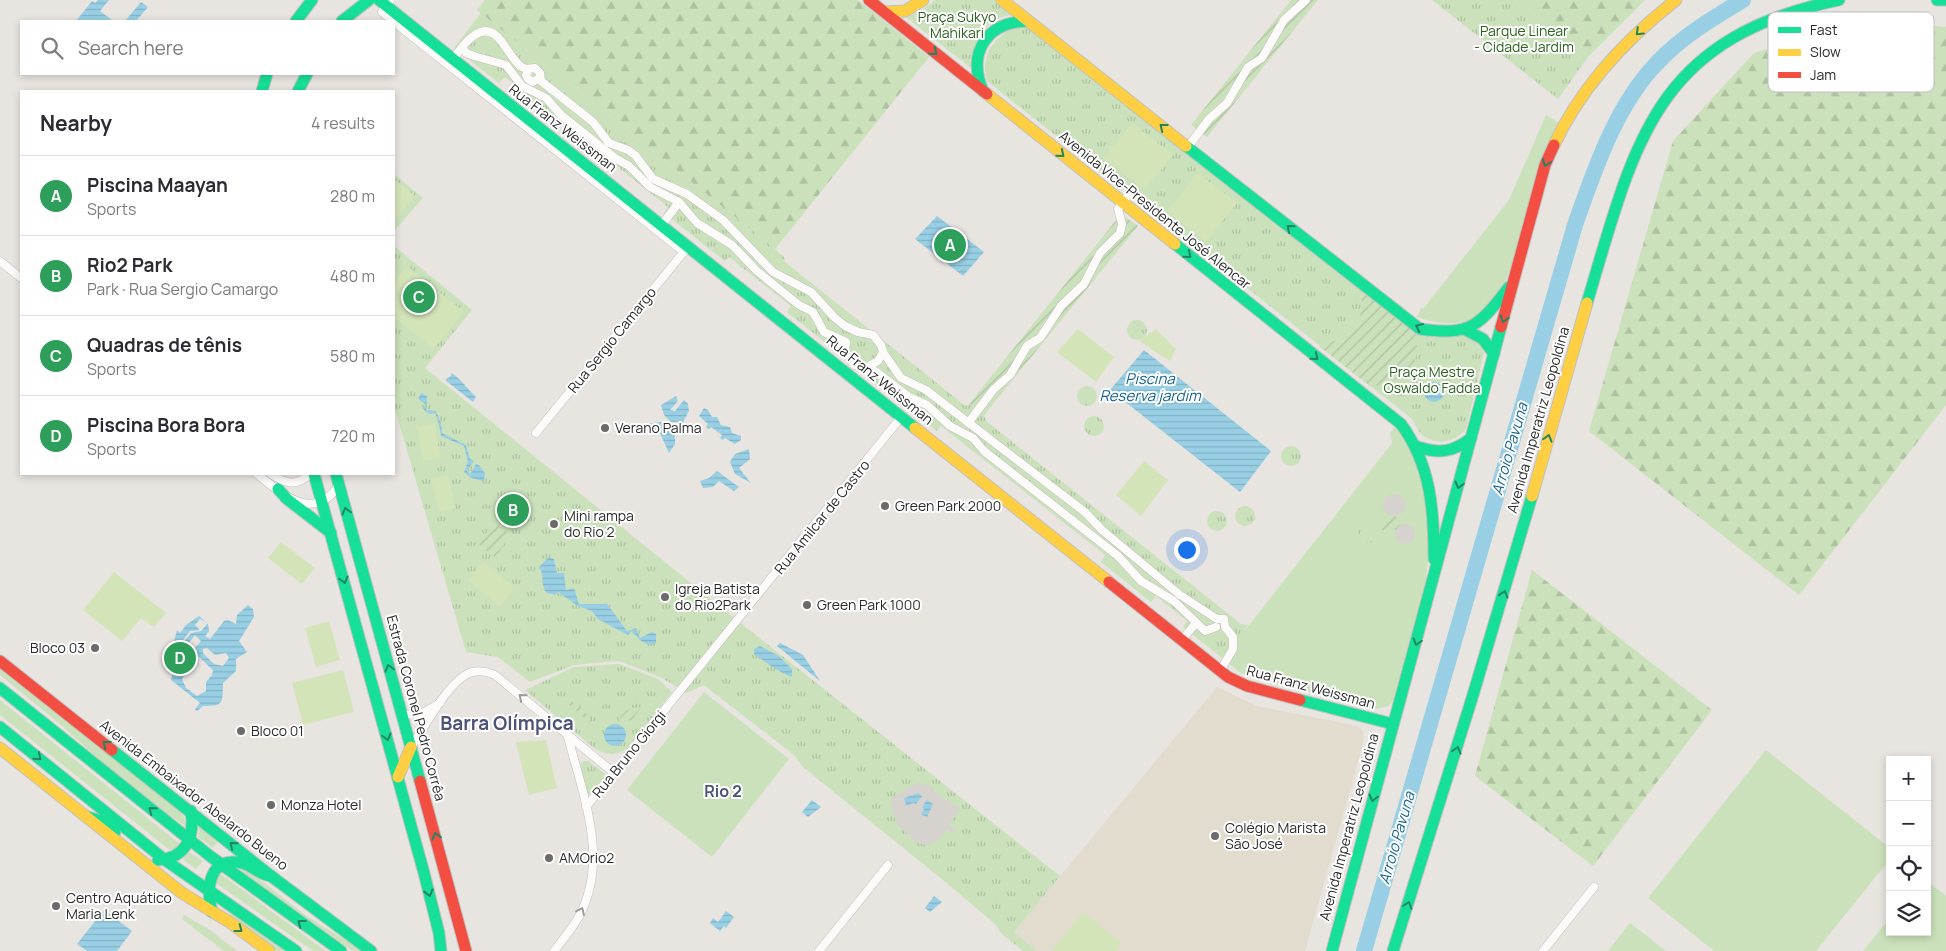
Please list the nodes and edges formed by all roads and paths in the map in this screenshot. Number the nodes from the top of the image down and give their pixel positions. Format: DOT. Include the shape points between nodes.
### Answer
graph roads {
  1 [pos="312,0"];
  2 [pos="369,0"];
  3 [pos="869,0"];
  4 [pos="923,0"];
  5 [pos="1002,0"];
  6 [pos="1306,0"];
  7 [pos="1676,0"];
  8 [pos="1840,0"];
  9 [pos="1937,0"];
  10 [pos="1946,0"];
  11 [pos="385,2"];
  12 [pos="884,12"];
  13 [pos="1786,12"];
  14 [pos="1768,19"];
  15 [pos="297,20"];
  16 [pos="343,20"];
  17 [pos="391,20"];
  18 [pos="1028,21"];
  19 [pos="395,24"];
  20 [pos="462,47"];
  21 [pos="453,59"];
  22 [pos="267,75"];
  23 [pos="306,75"];
  24 [pos="262,90"];
  25 [pos="299,90"];
  26 [pos="983,91"];
  27 [pos="1188,146"];
  28 [pos="1133,189"];
  29 [pos="679,202"];
  30 [pos="1122,203"];
  31 [pos="661,226"];
  32 [pos="686,249"];
  33 [pos="0,261"];
  34 [pos="20,277"];
  35 [pos="1514,280"];
  36 [pos="1466,330"];
  37 [pos="858,332"];
  38 [pos="846,342"];
  39 [pos="883,352"];
  40 [pos="1494,354"];
  41 [pos="867,367"];
  42 [pos="902,416"];
  43 [pos="968,423"];
  44 [pos="536,433"];
  45 [pos="1471,438"];
  46 [pos="1418,447"];
  47 [pos="258,475"];
  48 [pos="273,475"];
  49 [pos="308,475"];
  50 [pos="314,475"];
  51 [pos="338,480"];
  52 [pos="278,489"];
  53 [pos="322,503"];
  54 [pos="331,533"];
  55 [pos="1434,578"];
  56 [pos="1196,623"];
  57 [pos="1216,623"];
  58 [pos="1181,641"];
  59 [pos="713,650"];
  60 [pos="0,661"];
  61 [pos="1220,671"];
  62 [pos="0,679"];
  63 [pos="0,688"];
  64 [pos="442,702"];
  65 [pos="402,715"];
  66 [pos="1393,724"];
  67 [pos="0,727"];
  68 [pos="568,737"];
  69 [pos="75,747"];
  70 [pos="411,747"];
  71 [pos="0,748"];
  72 [pos="614,773"];
  73 [pos="398,777"];
  74 [pos="586,807"];
  75 [pos="191,811"];
  76 [pos="88,817"];
  77 [pos="190,841"];
  78 [pos="165,860"];
  79 [pos="223,865"];
  80 [pos="888,865"];
  81 [pos="271,876"];
  82 [pos="1594,887"];
  83 [pos="207,890"];
  84 [pos="212,912"];
  85 [pos="269,951"];
  86 [pos="296,951"];
  87 [pos="341,951"];
  88 [pos="371,951"];
  89 [pos="441,951"];
  90 [pos="466,951"];
  91 [pos="554,951"];
  92 [pos="819,951"];
  93 [pos="1332,951"];
  94 [pos="1393,951"];
  95 [pos="1543,951"];
  1 -- 15 [label="main road"];
  2 -- 16 [label="main road"];
  3 -- 12 [label="main road, Avenida Vice-Presidente José Alencar"];
  4 -- 12 [label="main road" via="905,11"];
  5 -- 18 [label="main road"];
  6 -- 27 [label="street" via="1284,20 1262,58 1248,67 1227,103 1209,119"];
  7 -- 35 [label="main road, Avenida Imperatriz Leopoldina, one-way" via="1623,48 1585,91 1565,121 1537,190"];
  13 -- 8 [label="main road, Avenida Imperatriz Leopoldina, one-way"];
  9 -- 10 [label="main road"];
  11 -- 17 [label="street" via="382,12"];
  11 -- 21 [label="main road, Rua Franz Weissman"];
  12 -- 26 [label="main road, Avenida Vice-Presidente José Alencar, one-way"];
  94 -- 14 [label="main road, Avenida Imperatriz Leopoldina, one-way" via="1514,561 1608,232 1631,163 1671,90 1722,42"];
  18 -- 26 [label="main road" via="1004,24 987,38 977,56 976,67"];
  27 -- 18 [label="main road, one-way"];
  19 -- 32 [label="street"];
  20 -- 21 [label="street"];
  20 -- 29 [label="street" via="466,53 506,65 522,86 546,98 561,115 629,166 650,187"];
  20 -- 37 [label="street" via="472,35 494,34 512,58 529,69 528,79 532,82 540,78 592,122 609,143 635,156 654,179 696,200 723,220 773,272 811,292 834,317"];
  21 -- 31 [label="main road, Rua Franz Weissman"];
  22 -- 24 [label="main road"];
  23 -- 25 [label="main road"];
  26 -- 30 [label="main road, Avenida Vice-Presidente José Alencar, one-way"];
  36 -- 27 [label="main road, one-way" via="1428,331 1405,319"];
  28 -- 30 [label="street"];
  29 -- 31 [label="street"];
  29 -- 38 [label="street" via="697,223 732,245 757,271 799,305 813,312 824,332"];
  30 -- 43 [label="street" via="1117,214 1122,224 1120,233 1100,253 1084,284 1060,306 1040,338 1028,346 1010,375 994,389"];
  30 -- 46 [label="main road, Avenida Vice-Presidente José Alencar, one-way" via="1401,424"];
  31 -- 32 [label="main road, Rua Franz Weissman"];
  32 -- 42 [label="main road, Rua Franz Weissman"];
  32 -- 44 [label="street, Rua Sergio Camargo"];
  33 -- 34 [label="street"];
  35 -- 36 [label="main road" via="1496,307 1478,324"];
  35 -- 40 [label="main road, Avenida Imperatriz Leopoldina, one-way"];
  36 -- 40 [label="main road" via="1483,339"];
  37 -- 38 [label="street"];
  37 -- 39 [label="street" via="873,335"];
  38 -- 41 [label="street" via="848,358 854,364"];
  39 -- 41 [label="street" via="878,361"];
  39 -- 43 [label="street" via="906,381 926,390"];
  40 -- 45 [label="main road, Avenida Imperatriz Leopoldina"];
  41 -- 56 [label="street" via="909,397 927,405 950,426 973,438 984,451 1118,556 1141,580 1174,601"];
  42 -- 58 [label="main road, Rua Franz Weissman"];
  42 -- 59 [label="street, Rua Amilcar de Castro"];
  43 -- 57 [label="street" via="1086,513 1102,530"];
  45 -- 46 [label="main road" via="1446,452"];
  45 -- 55 [label="main road, Avenida Imperatriz Leopoldina, one-way"];
  46 -- 55 [label="main road, Avenida Vice-Presidente José Alencar" via="1433,509"];
  47 -- 52 [label="street"];
  48 -- 49 [label="street" via="293,484"];
  50 -- 53 [label="main road"];
  51 -- 53 [label="street"];
  65 -- 51 [label="main road, Estrada Coronel Pedro Corrêa, one-way"];
  52 -- 53 [label="street" via="307,505"];
  52 -- 54 [label="main road"];
  53 -- 54 [label="main road"];
  54 -- 73 [label="main road, one-way"];
  55 -- 66 [label="main road, Avenida Imperatriz Leopoldina, one-way"];
  56 -- 57 [label="street" via="1205,631"];
  56 -- 58 [label="street"];
  57 -- 61 [label="street" via="1222,629 1225,627 1233,638 1233,649"];
  58 -- 61 [label="main road, Rua Franz Weissman"];
  59 -- 72 [label="street, Rua Bruno Giorgi"];
  75 -- 60 [label="main road, Avenida Embaixador Abelardo Bueno, one-way"];
  61 -- 66 [label="main road, Rua Franz Weissman" via="1247,686"];
  62 -- 69 [label="main road" via="48,718"];
  63 -- 69 [label="main road"];
  64 -- 65 [label="street" via="421,714"];
  68 -- 64 [label="street, one-way" via="495,675 486,672 464,676"];
  64 -- 70 [label="street"];
  65 -- 70 [label="main road, Estrada Coronel Pedro Corrêa"];
  66 -- 93 [label="main road, Avenida Imperatriz Leopoldina, one-way"];
  67 -- 78 [label="main road, one-way"];
  68 -- 72 [label="street"];
  68 -- 74 [label="street"];
  77 -- 69 [label="main road, one-way"];
  70 -- 73 [label="main road"];
  90 -- 70 [label="main road, Estrada Coronel Pedro Corrêa, one-way"];
  71 -- 76 [label="main road"];
  72 -- 74 [label="street, Rua Bruno Giorgi"];
  73 -- 89 [label="main road, one-way" via="433,906"];
  91 -- 74 [label="street, Rua Bruno Giorgi, one-way" via="577,920 590,888 594,847"];
  75 -- 77 [label="main road" via="194,821"];
  81 -- 75 [label="main road, Avenida Embaixador Abelardo Bueno, one-way"];
  76 -- 78 [label="main road" via="104,823 145,855"];
  76 -- 84 [label="main road" via="182,893"];
  77 -- 78 [label="main road" via="180,854"];
  77 -- 79 [label="main road"];
  78 -- 83 [label="main road"];
  79 -- 81 [label="main road" via="240,863 259,874"];
  79 -- 83 [label="main road" via="210,877"];
  87 -- 79 [label="main road, one-way"];
  80 -- 92 [label="street"];
  81 -- 88 [label="main road, Avenida Embaixador Abelardo Bueno"];
  82 -- 95 [label="street"];
  83 -- 84 [label="main road"];
  83 -- 86 [label="main road"];
  84 -- 85 [label="main road, one-way"];
}
